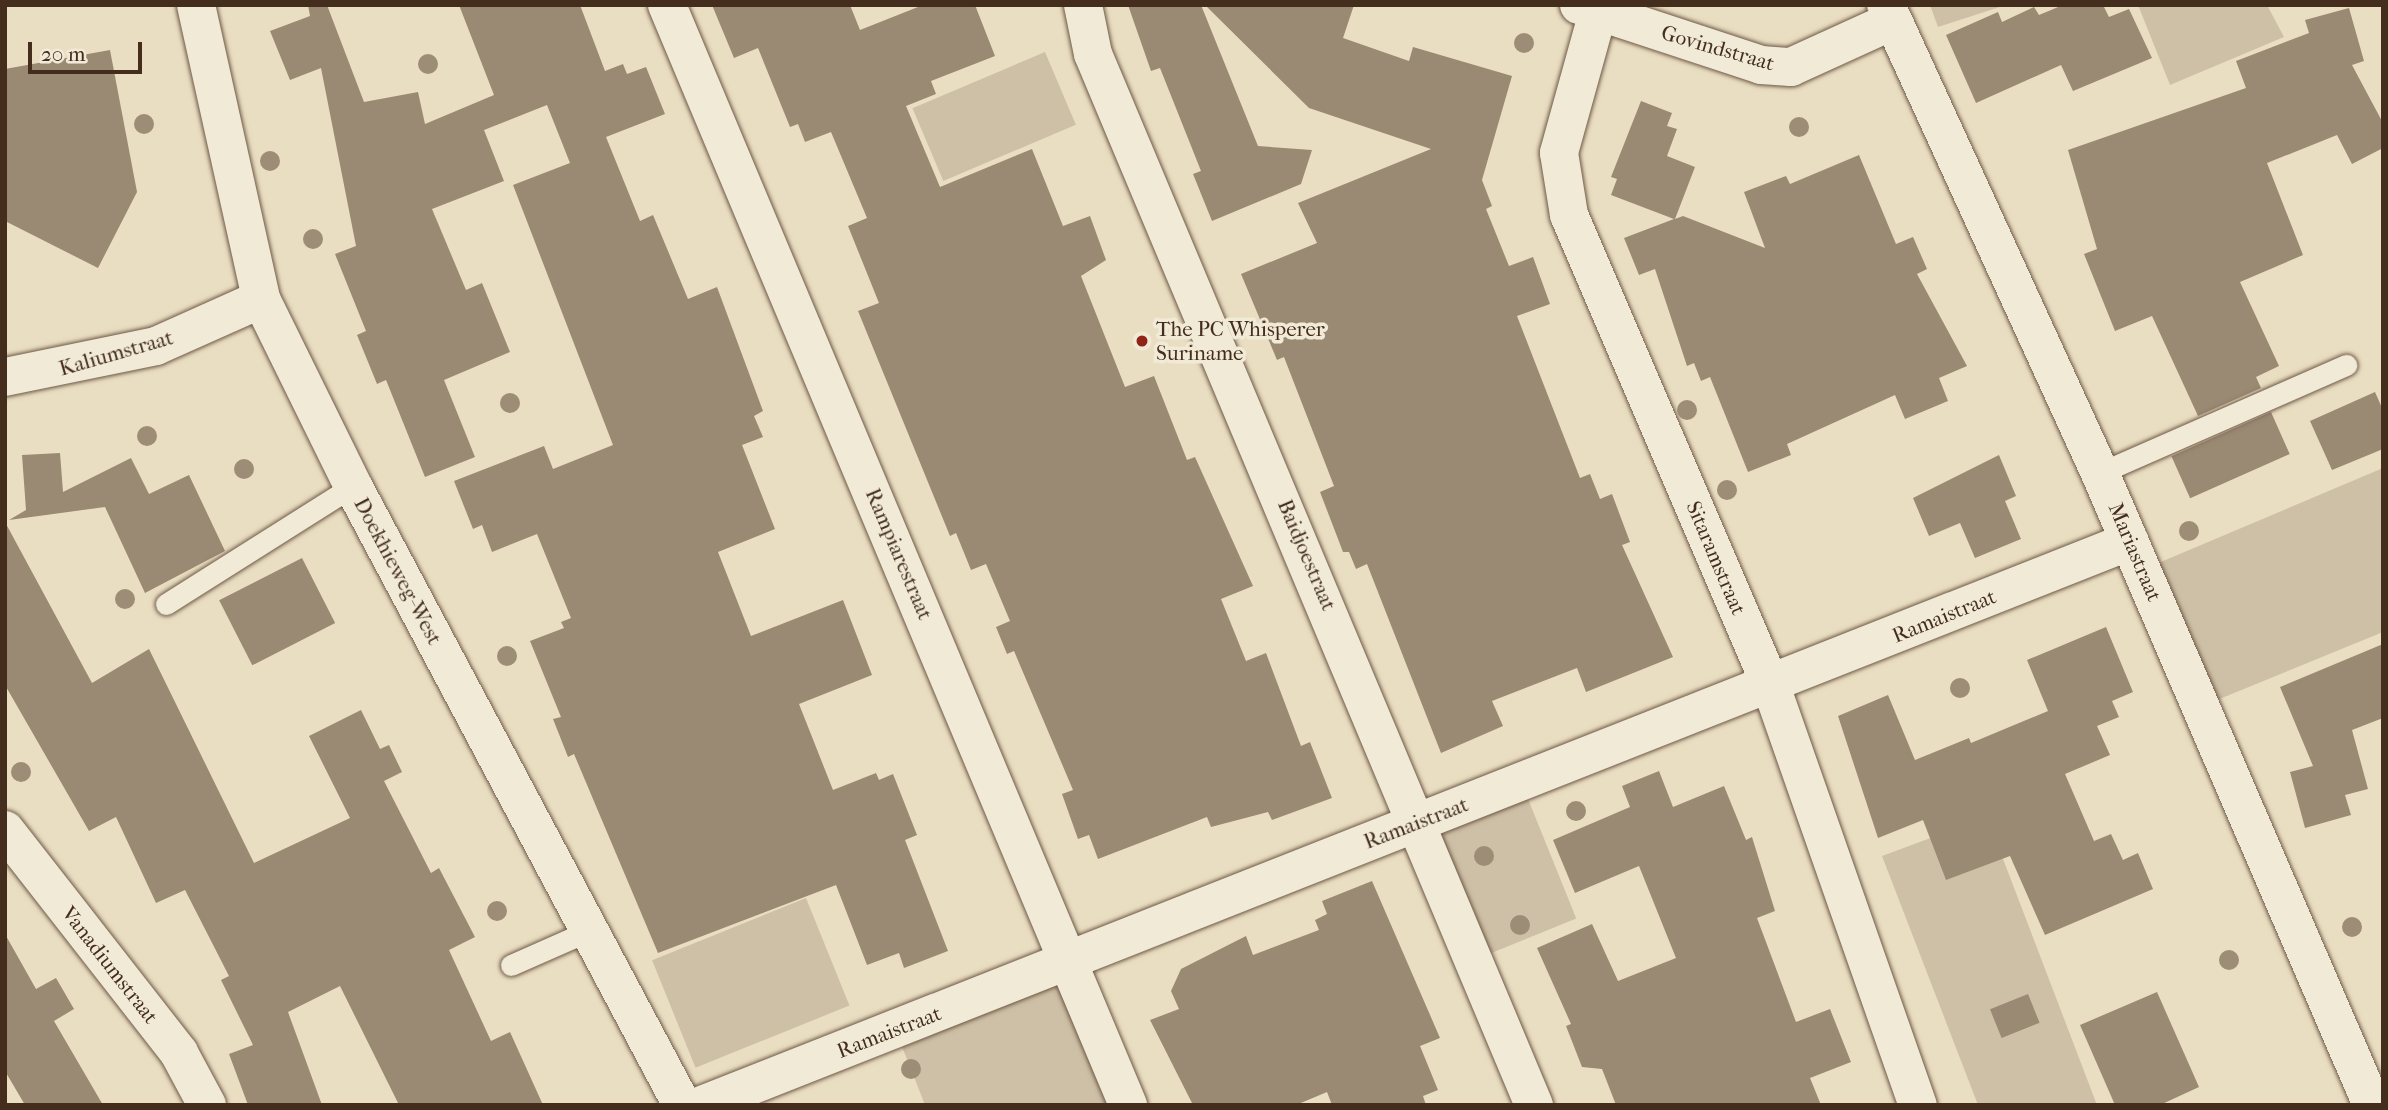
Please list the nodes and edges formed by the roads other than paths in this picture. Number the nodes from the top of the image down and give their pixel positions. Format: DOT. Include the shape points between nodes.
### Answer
graph roads {
  1 [pos="196,5"];
  2 [pos="667,5"];
  3 [pos="1083,5"];
  4 [pos="1589,9"];
  5 [pos="1889,13"];
  6 [pos="261,299"];
  7 [pos="2346,365"];
  8 [pos="5,377"];
  9 [pos="2100,473"];
  10 [pos="353,486"];
  11 [pos="2130,541"];
  12 [pos="166,604"];
  13 [pos="1771,686"];
  14 [pos="1420,822"];
  15 [pos="5,830"];
  16 [pos="588,931"];
  17 [pos="1071,960"];
  18 [pos="511,965"];
  19 [pos="207,1105"];
  20 [pos="682,1105"];
  21 [pos="702,1105"];
  22 [pos="1128,1105"];
  23 [pos="1534,1105"];
  24 [pos="1918,1105"];
  25 [pos="2372,1105"];
  1 -- 6 [label="street, Doekhieweg-West"];
  2 -- 17 [label="street, Rampiarestraat"];
  3 -- 14 [label="street, Baidjoestraat" via="1093,54"];
  4 -- 5 [label="street, Govindstraat" via="1761,65 1791,67"];
  4 -- 13 [label="street, Sitaramstraat" via="1559,153 1561,185"];
  5 -- 9 [label="street, Mariastraat"];
  6 -- 8 [label="street, Kaliumstraat" via="156,346"];
  6 -- 10 [label="street, Doekhieweg-West"];
  7 -- 9 [label="lane"];
  9 -- 11 [label="street, Mariastraat"];
  10 -- 12 [label="lane"];
  10 -- 16 [label="street, Doekhieweg-West"];
  11 -- 13 [label="street, Ramaistraat"];
  11 -- 25 [label="street, Mariastraat"];
  13 -- 14 [label="street, Ramaistraat"];
  13 -- 24 [label="street, Sitaramstraat"];
  14 -- 17 [label="street, Ramaistraat"];
  14 -- 23 [label="street, Baidjoestraat"];
  15 -- 19 [label="street, Vanadiumstraat" via="179,1054"];
  16 -- 18 [label="lane"];
  16 -- 20 [label="street, Doekhieweg-West"];
  17 -- 21 [label="street, Ramaistraat"];
  17 -- 22 [label="street, Rampiarestraat"];
}
